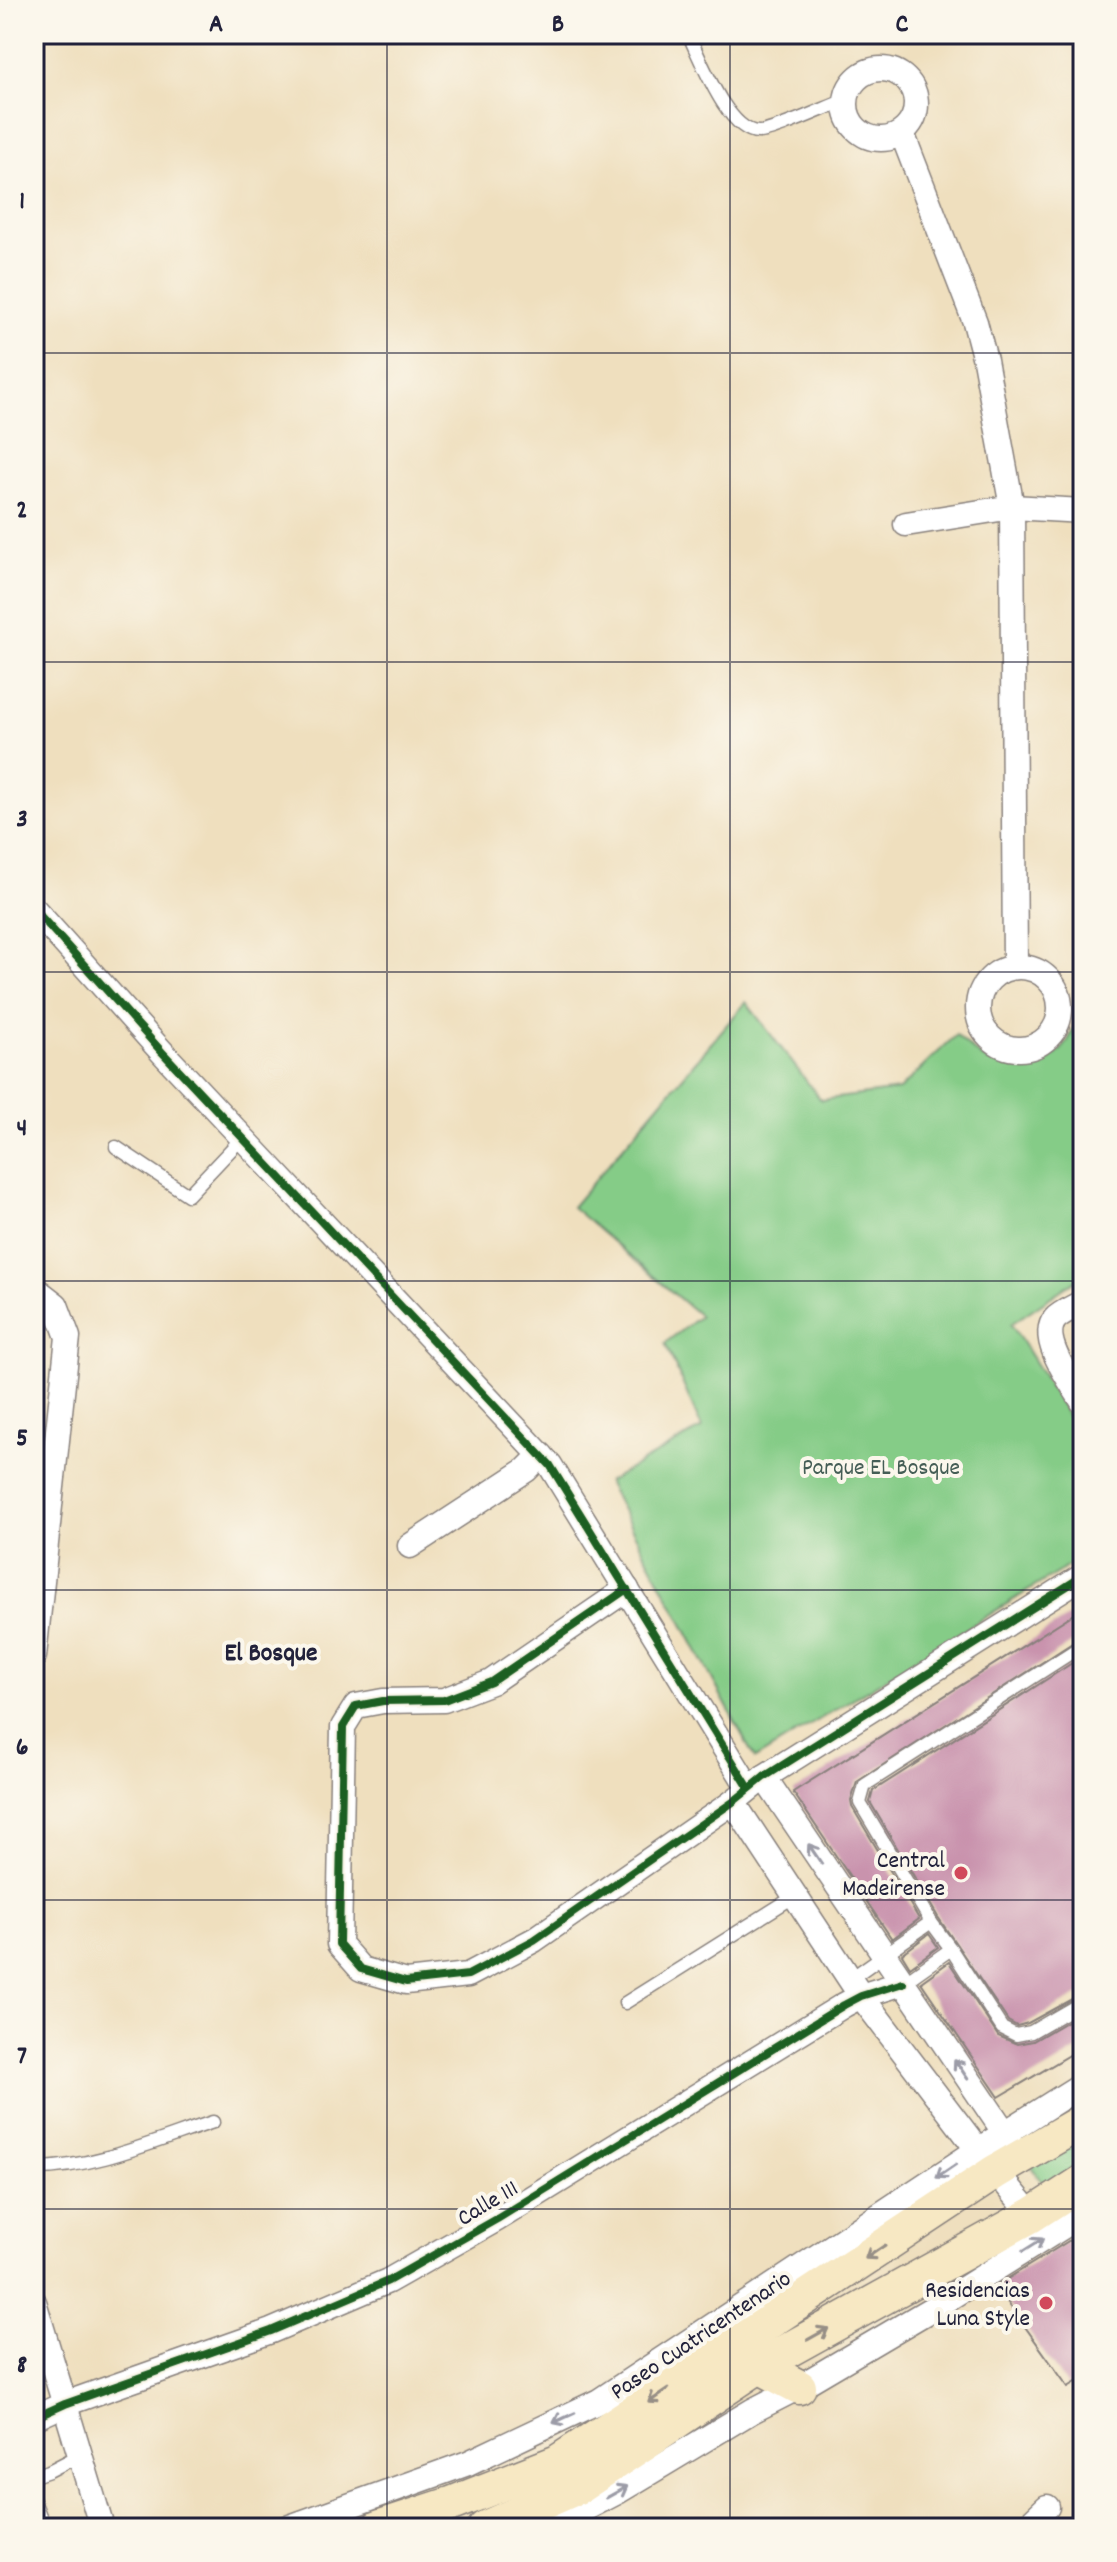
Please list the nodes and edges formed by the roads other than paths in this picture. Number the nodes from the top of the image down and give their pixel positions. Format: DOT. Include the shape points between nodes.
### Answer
graph roads {
  1 [pos="688,34"];
  2 [pos="846,100"];
  3 [pos="902,133"];
  4 [pos="1012,507"];
  5 [pos="1083,511"];
  6 [pos="906,524"];
  7 [pos="34,909"];
  8 [pos="1015,967"];
  9 [pos="242,1138"];
  10 [pos="116,1147"];
  11 [pos="34,1288"];
  12 [pos="1083,1302"];
  13 [pos="1083,1402"];
  14 [pos="541,1455"];
  15 [pos="410,1546"];
  16 [pos="1083,1576"];
  17 [pos="627,1589"];
  18 [pos="1083,1645"];
  19 [pos="34,1656"];
  20 [pos="749,1789"];
  21 [pos="795,1896"];
  22 [pos="931,1922"];
  23 [pos="951,1949"];
  24 [pos="882,1954"];
  25 [pos="903,1983"];
  26 [pos="855,1988"];
  27 [pos="1083,2002"];
  28 [pos="625,2003"];
  29 [pos="1083,2084"];
  30 [pos="1083,2121"];
  31 [pos="213,2122"];
  32 [pos="1000,2153"];
  33 [pos="34,2168"];
  34 [pos="1082,2192"];
  35 [pos="1032,2215"];
  36 [pos="34,2302"];
  37 [pos="759,2366"];
  38 [pos="799,2387"];
  39 [pos="65,2404"];
  40 [pos="34,2418"];
  41 [pos="80,2455"];
  42 [pos="34,2476"];
  43 [pos="34,2501"];
  44 [pos="1047,2507"];
  45 [pos="45,2528"];
  46 [pos="102,2528"];
  47 [pos="287,2528"];
  48 [pos="378,2528"];
  49 [pos="485,2528"];
  50 [pos="548,2528"];
  51 [pos="1025,2528"];
  1 -- 2 [label="lane" via="741,127 761,132"];
  2 -- 3 [label="street" via="850,123 868,137 880,140"];
  2 -- 3 [label="street" via="849,88 866,72 899,74 917,103"];
  3 -- 4 [label="street" via="975,322"];
  4 -- 5 [label="street"];
  4 -- 6 [label="street"];
  4 -- 8 [label="street"];
  7 -- 9 [label="street"];
  9 -- 10 [label="lane" via="188,1195"];
  9 -- 14 [label="street"];
  11 -- 19 [label="street" via="56,1305 68,1337"];
  12 -- 13 [label="street" via="1054,1320 1048,1335"];
  14 -- 15 [label="street"];
  14 -- 17 [label="street"];
  16 -- 20 [label="street"];
  17 -- 20 [label="street"];
  17 -- 20 [label="street" via="491,1682 444,1700 356,1706 343,1727 339,1944 361,1969 406,1982 468,1975 534,1940"];
  18 -- 22 [label="lane" via="865,1785 860,1803"];
  20 -- 21 [label="street"];
  24 -- 20 [label="street, one-way"];
  21 -- 26 [label="street"];
  21 -- 28 [label="lane"];
  22 -- 23 [label="lane"];
  22 -- 24 [label="lane"];
  23 -- 25 [label="lane"];
  23 -- 27 [label="lane" via="1002,2028 1016,2035"];
  24 -- 25 [label="street"];
  24 -- 26 [label="lane"];
  25 -- 26 [label="street, Calle 111"];
  32 -- 25 [label="street, one-way"];
  26 -- 32 [label="street"];
  26 -- 39 [label="street, Calle 111" via="497,2219 388,2281 271,2331"];
  29 -- 32 [label="street, Paseo Cuatricentenario"];
  30 -- 32 [label="street, Paseo Cuatricentenario"];
  31 -- 33 [label="lane" via="105,2157"];
  32 -- 35 [label="street"];
  32 -- 47 [label="street, Paseo Cuatricentenario, one-way" via="599,2401 468,2463"];
  32 -- 48 [label="street, Paseo Cuatricentenario, one-way" via="558,2462"];
  34 -- 35 [label="street"];
  38 -- 34 [label="street, one-way" via="933,2308"];
  37 -- 35 [label="street, one-way"];
  36 -- 39 [label="street"];
  37 -- 38 [label="street"];
  37 -- 49 [label="street" via="580,2486"];
  50 -- 38 [label="street, one-way"];
  39 -- 40 [label="street, Calle 111"];
  39 -- 41 [label="street"];
  41 -- 42 [label="lane"];
  41 -- 46 [label="street"];
  43 -- 45 [label="lane"];
  44 -- 51 [label="street"];
}
